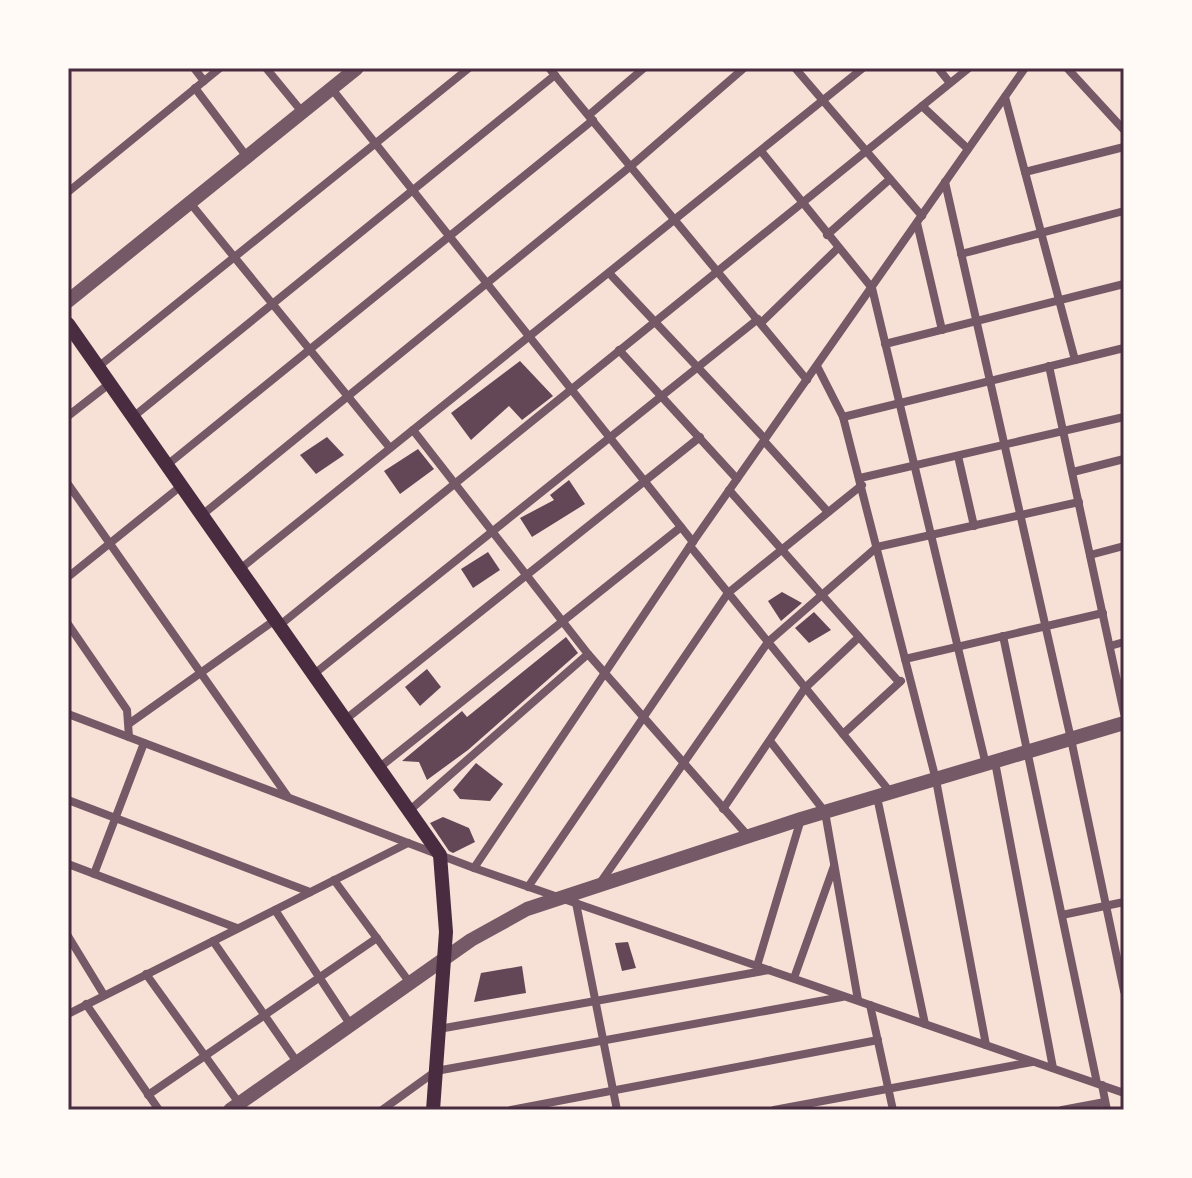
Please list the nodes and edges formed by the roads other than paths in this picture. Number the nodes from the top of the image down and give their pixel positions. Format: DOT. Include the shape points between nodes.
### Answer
graph roads {
  1 [pos="194,68"];
  2 [pos="220,68"];
  3 [pos="266,68"];
  4 [pos="357,68"];
  5 [pos="469,68"];
  6 [pos="644,68"];
  7 [pos="744,68"];
  8 [pos="795,68"];
  9 [pos="863,68"];
  10 [pos="938,68"];
  11 [pos="969,68"];
  12 [pos="1025,68"];
  13 [pos="1067,68"];
  14 [pos="552,71"];
  15 [pos="204,81"];
  16 [pos="950,83"];
  17 [pos="195,88"];
  18 [pos="332,89"];
  19 [pos="1005,97"];
  20 [pos="823,100"];
  21 [pos="922,106"];
  22 [pos="303,113"];
  23 [pos="591,118"];
  24 [pos="1124,130"];
  25 [pos="375,144"];
  26 [pos="1124,147"];
  27 [pos="968,149"];
  28 [pos="761,151"];
  29 [pos="866,151"];
  30 [pos="248,158"];
  31 [pos="631,166"];
  32 [pos="1025,172"];
  33 [pos="890,179"];
  34 [pos="945,182"];
  35 [pos="412,190"];
  36 [pos="68,192"];
  37 [pos="802,203"];
  38 [pos="191,204"];
  39 [pos="1124,213"];
  40 [pos="675,219"];
  41 [pos="919,219"];
  42 [pos="1041,233"];
  43 [pos="827,235"];
  44 [pos="449,237"];
  45 [pos="838,248"];
  46 [pos="961,254"];
  47 [pos="235,257"];
  48 [pos="717,271"];
  49 [pos="609,273"];
  50 [pos="486,283"];
  51 [pos="1124,284"];
  52 [pos="872,288"];
  53 [pos="1059,300"];
  54 [pos="68,301"];
  55 [pos="272,304"];
  56 [pos="655,321"];
  57 [pos="759,321"];
  58 [pos="976,321"];
  59 [pos="68,324"];
  60 [pos="942,330"];
  61 [pos="529,337"];
  62 [pos="885,344"];
  63 [pos="1124,348"];
  64 [pos="310,350"];
  65 [pos="619,350"];
  66 [pos="1075,360"];
  67 [pos="817,366"];
  68 [pos="1049,366"];
  69 [pos="98,367"];
  70 [pos="697,367"];
  71 [pos="807,380"];
  72 [pos="990,381"];
  73 [pos="109,384"];
  74 [pos="571,389"];
  75 [pos="661,395"];
  76 [pos="348,396"];
  77 [pos="899,402"];
  78 [pos="68,416"];
  79 [pos="133,417"];
  80 [pos="843,417"];
  81 [pos="1124,417"];
  82 [pos="413,430"];
  83 [pos="1064,432"];
  84 [pos="609,437"];
  85 [pos="700,437"];
  86 [pos="765,440"];
  87 [pos="1005,445"];
  88 [pos="390,448"];
  89 [pos="958,456"];
  90 [pos="1124,459"];
  91 [pos="167,465"];
  92 [pos="914,466"];
  93 [pos="1073,472"];
  94 [pos="737,479"];
  95 [pos="644,481"];
  96 [pos="861,481"];
  97 [pos="455,483"];
  98 [pos="68,484"];
  99 [pos="181,486"];
  100 [pos="729,490"];
  101 [pos="1079,502"];
  102 [pos="828,512"];
  103 [pos="202,515"];
  104 [pos="1020,515"];
  105 [pos="974,526"];
  106 [pos="681,527"];
  107 [pos="492,531"];
  108 [pos="931,535"];
  109 [pos="110,543"];
  110 [pos="692,544"];
  111 [pos="1124,546"];
  112 [pos="877,547"];
  113 [pos="781,549"];
  114 [pos="1090,555"];
  115 [pos="240,569"];
  116 [pos="526,576"];
  117 [pos="68,577"];
  118 [pos="728,593"];
  119 [pos="820,593"];
  120 [pos="1103,613"];
  121 [pos="278,622"];
  122 [pos="562,622"];
  123 [pos="68,624"];
  124 [pos="1045,626"];
  125 [pos="1003,636"];
  126 [pos="859,637"];
  127 [pos="768,642"];
  128 [pos="1124,642"];
  129 [pos="957,646"];
  130 [pos="1110,646"];
  131 [pos="588,654"];
  132 [pos="905,659"];
  133 [pos="200,673"];
  134 [pos="606,673"];
  135 [pos="314,674"];
  136 [pos="909,674"];
  137 [pos="899,682"];
  138 [pos="805,688"];
  139 [pos="1124,713"];
  140 [pos="68,714"];
  141 [pos="644,717"];
  142 [pos="346,719"];
  143 [pos="130,723"];
  144 [pos="1124,723"];
  145 [pos="843,734"];
  146 [pos="129,737"];
  147 [pos="1071,739"];
  148 [pos="770,741"];
  149 [pos="144,743"];
  150 [pos="1028,752"];
  151 [pos="990,763"];
  152 [pos="685,765"];
  153 [pos="380,767"];
  154 [pos="936,780"];
  155 [pos="884,795"];
  156 [pos="288,797"];
  157 [pos="68,800"];
  158 [pos="723,809"];
  159 [pos="410,810"];
  160 [pos="825,812"];
  161 [pos="114,818"];
  162 [pos="801,819"];
  163 [pos="748,836"];
  164 [pos="408,843"];
  165 [pos="440,855"];
  166 [pos="834,863"];
  167 [pos="68,864"];
  168 [pos="474,868"];
  169 [pos="94,874"];
  170 [pos="334,880"];
  171 [pos="600,883"];
  172 [pos="528,887"];
  173 [pos="310,892"];
  174 [pos="556,897"];
  175 [pos="1124,902"];
  176 [pos="576,903"];
  177 [pos="1106,905"];
  178 [pos="275,910"];
  179 [pos="1062,915"];
  180 [pos="237,928"];
  181 [pos="68,936"];
  182 [pos="377,938"];
  183 [pos="213,941"];
  184 [pos="444,959"];
  185 [pos="757,966"];
  186 [pos="770,970"];
  187 [pos="146,974"];
  188 [pos="319,977"];
  189 [pos="794,978"];
  190 [pos="410,983"];
  191 [pos="1124,991"];
  192 [pos="104,995"];
  193 [pos="846,996"];
  194 [pos="858,1000"];
  195 [pos="595,1001"];
  196 [pos="86,1004"];
  197 [pos="870,1005"];
  198 [pos="68,1014"];
  199 [pos="264,1015"];
  200 [pos="350,1024"];
  201 [pos="925,1024"];
  202 [pos="439,1029"];
  203 [pos="878,1040"];
  204 [pos="603,1041"];
  205 [pos="986,1045"];
  206 [pos="205,1055"];
  207 [pos="1034,1061"];
  208 [pos="297,1062"];
  209 [pos="1053,1068"];
  210 [pos="436,1071"];
  211 [pos="1099,1084"];
  212 [pos="888,1088"];
  213 [pos="613,1091"];
  214 [pos="1124,1093"];
  215 [pos="148,1095"];
  216 [pos="1106,1106"];
  217 [pos="238,1108"];
  218 [pos="159,1110"];
  219 [pos="382,1110"];
  220 [pos="433,1110"];
  221 [pos="511,1110"];
  222 [pos="617,1110"];
  223 [pos="774,1110"];
  224 [pos="893,1110"];
  225 [pos="1062,1110"];
  1 -- 15 [label="street"];
  2 -- 15 [label="street"];
  3 -- 22 [label="street"];
  4 -- 18 [label="street"];
  5 -- 25 [label="street"];
  6 -- 23 [label="street"];
  7 -- 31 [label="street"];
  8 -- 20 [label="street"];
  9 -- 20 [label="street"];
  10 -- 16 [label="street"];
  11 -- 16 [label="street"];
  12 -- 19 [label="street"];
  13 -- 24 [label="street"];
  14 -- 23 [label="street"];
  14 -- 35 [label="street"];
  15 -- 17 [label="street"];
  16 -- 21 [label="street"];
  17 -- 30 [label="street"];
  17 -- 36 [label="street"];
  18 -- 22 [label="street"];
  18 -- 25 [label="street"];
  19 -- 27 [label="street"];
  19 -- 32 [label="street"];
  20 -- 28 [label="street"];
  20 -- 29 [label="street"];
  21 -- 27 [label="street"];
  21 -- 29 [label="street"];
  22 -- 30 [label="street"];
  23 -- 31 [label="street"];
  23 -- 44 [label="street"];
  25 -- 35 [label="street"];
  25 -- 47 [label="street"];
  26 -- 32 [label="street"];
  27 -- 34 [label="street"];
  28 -- 37 [label="street"];
  28 -- 40 [label="street"];
  29 -- 33 [label="street"];
  29 -- 37 [label="street"];
  30 -- 38 [label="street"];
  31 -- 40 [label="street"];
  31 -- 50 [label="street"];
  32 -- 42 [label="street"];
  33 -- 41 [label="street"];
  33 -- 43 [label="street"];
  34 -- 41 [label="street"];
  34 -- 46 [label="street"];
  35 -- 44 [label="street"];
  35 -- 55 [label="street"];
  37 -- 43 [label="street"];
  37 -- 48 [label="street"];
  38 -- 47 [label="street"];
  38 -- 54 [label="street"];
  39 -- 42 [label="street"];
  40 -- 48 [label="street"];
  40 -- 49 [label="street"];
  41 -- 52 [label="street"];
  41 -- 60 [label="street"];
  42 -- 46 [label="street"];
  42 -- 53 [label="street"];
  43 -- 45 [label="street"];
  44 -- 50 [label="street"];
  44 -- 64 [label="street"];
  45 -- 52 [label="street"];
  45 -- 57 [label="street"];
  46 -- 58 [label="street"];
  47 -- 55 [label="street"];
  47 -- 69 [label="street"];
  48 -- 56 [label="street"];
  48 -- 57 [label="street"];
  49 -- 56 [label="street"];
  49 -- 61 [label="street"];
  50 -- 61 [label="street"];
  50 -- 76 [label="street"];
  51 -- 53 [label="street"];
  52 -- 62 [label="street"];
  52 -- 67 [label="street"];
  53 -- 58 [label="street"];
  53 -- 66 [label="street"];
  55 -- 64 [label="street"];
  55 -- 79 [label="street"];
  56 -- 65 [label="street"];
  56 -- 70 [label="street"];
  57 -- 70 [label="street"];
  57 -- 71 [label="street"];
  58 -- 60 [label="street"];
  58 -- 72 [label="street"];
  59 -- 69 [label="main road"];
  60 -- 62 [label="street"];
  61 -- 74 [label="street"];
  61 -- 82 [label="street"];
  62 -- 77 [label="street"];
  63 -- 66 [label="street"];
  64 -- 76 [label="street"];
  64 -- 91 [label="street"];
  65 -- 74 [label="street"];
  65 -- 75 [label="street"];
  66 -- 68 [label="street"];
  67 -- 71 [label="street"];
  67 -- 80 [label="street"];
  68 -- 72 [label="street"];
  68 -- 83 [label="street"];
  69 -- 73 [label="main road"];
  70 -- 75 [label="street"];
  70 -- 86 [label="street"];
  71 -- 86 [label="street"];
  72 -- 77 [label="street"];
  72 -- 87 [label="street"];
  73 -- 78 [label="street"];
  73 -- 79 [label="main road"];
  74 -- 84 [label="street"];
  74 -- 97 [label="street"];
  75 -- 84 [label="street"];
  75 -- 85 [label="street"];
  76 -- 88 [label="street"];
  76 -- 103 [label="street"];
  77 -- 80 [label="street"];
  77 -- 92 [label="street"];
  79 -- 91 [label="main road"];
  80 -- 96 [label="street"];
  81 -- 83 [label="street"];
  82 -- 88 [label="street"];
  82 -- 97 [label="street"];
  83 -- 87 [label="street"];
  83 -- 93 [label="street"];
  84 -- 95 [label="street"];
  84 -- 107 [label="street"];
  85 -- 94 [label="street"];
  85 -- 95 [label="street"];
  86 -- 94 [label="street"];
  86 -- 102 [label="street"];
  87 -- 89 [label="street"];
  87 -- 104 [label="street"];
  88 -- 115 [label="street"];
  89 -- 92 [label="street"];
  89 -- 105 [label="street"];
  90 -- 93 [label="street"];
  91 -- 99 [label="main road"];
  92 -- 96 [label="street"];
  92 -- 108 [label="street"];
  93 -- 101 [label="street"];
  94 -- 100 [label="street"];
  95 -- 106 [label="street"];
  95 -- 116 [label="street"];
  96 -- 102 [label="street"];
  96 -- 112 [label="street"];
  97 -- 107 [label="street"];
  97 -- 121 [label="street"];
  98 -- 109 [label="street"];
  99 -- 103 [label="main road"];
  99 -- 109 [label="street"];
  100 -- 110 [label="street"];
  100 -- 113 [label="street"];
  101 -- 104 [label="street"];
  101 -- 114 [label="street"];
  102 -- 113 [label="street"];
  103 -- 115 [label="main road"];
  104 -- 105 [label="street"];
  104 -- 124 [label="street"];
  105 -- 108 [label="street"];
  106 -- 110 [label="street"];
  106 -- 122 [label="street"];
  107 -- 116 [label="street"];
  107 -- 135 [label="street"];
  108 -- 112 [label="street"];
  108 -- 129 [label="street"];
  109 -- 117 [label="street"];
  109 -- 133 [label="street"];
  110 -- 118 [label="street"];
  110 -- 134 [label="street"];
  111 -- 114 [label="street"];
  112 -- 119 [label="street"];
  112 -- 132 [label="street"];
  113 -- 118 [label="street"];
  113 -- 119 [label="street"];
  114 -- 120 [label="street"];
  115 -- 121 [label="main road"];
  116 -- 122 [label="street"];
  116 -- 142 [label="street"];
  118 -- 127 [label="street"];
  118 -- 141 [label="street"];
  119 -- 126 [label="street"];
  119 -- 127 [label="street"];
  120 -- 124 [label="street"];
  120 -- 130 [label="street"];
  121 -- 133 [label="street"];
  121 -- 135 [label="main road"];
  122 -- 131 [label="street"];
  122 -- 153 [label="street"];
  123 -- 143 [label="street" via="127,710"];
  124 -- 125 [label="street"];
  124 -- 147 [label="street"];
  125 -- 129 [label="street"];
  125 -- 150 [label="street"];
  126 -- 137 [label="street"];
  126 -- 138 [label="street"];
  127 -- 138 [label="street"];
  127 -- 152 [label="street"];
  128 -- 130 [label="street"];
  129 -- 132 [label="street"];
  129 -- 151 [label="street"];
  130 -- 139 [label="street"];
  131 -- 134 [label="street"];
  131 -- 159 [label="street"];
  132 -- 136 [label="street"];
  133 -- 143 [label="street"];
  133 -- 156 [label="street"];
  134 -- 141 [label="street"];
  134 -- 168 [label="street"];
  135 -- 142 [label="main road"];
  136 -- 137 [label="street"];
  136 -- 154 [label="street"];
  137 -- 145 [label="street"];
  138 -- 145 [label="street"];
  138 -- 148 [label="street"];
  140 -- 146 [label="street"];
  141 -- 152 [label="street"];
  141 -- 172 [label="street"];
  142 -- 153 [label="main road"];
  143 -- 146 [label="street"];
  144 -- 147 [label="street"];
  145 -- 155 [label="street"];
  146 -- 149 [label="street"];
  147 -- 150 [label="street"];
  147 -- 177 [label="street"];
  148 -- 158 [label="street"];
  148 -- 160 [label="street"];
  149 -- 156 [label="street"];
  149 -- 161 [label="street"];
  150 -- 151 [label="street"];
  150 -- 179 [label="street"];
  151 -- 154 [label="street"];
  151 -- 209 [label="street"];
  152 -- 158 [label="street"];
  152 -- 171 [label="street"];
  153 -- 159 [label="main road"];
  154 -- 155 [label="street"];
  154 -- 205 [label="street"];
  155 -- 160 [label="street"];
  155 -- 201 [label="street"];
  156 -- 164 [label="street"];
  157 -- 161 [label="street"];
  158 -- 163 [label="street"];
  159 -- 165 [label="main road"];
  160 -- 162 [label="street"];
  160 -- 166 [label="street"];
  161 -- 169 [label="street"];
  161 -- 173 [label="street"];
  162 -- 163 [label="street"];
  162 -- 185 [label="street"];
  163 -- 171 [label="street"];
  164 -- 165 [label="street"];
  164 -- 170 [label="street"];
  165 -- 168 [label="street"];
  165 -- 184 [label="main road"];
  166 -- 189 [label="street"];
  166 -- 194 [label="street"];
  167 -- 169 [label="street"];
  168 -- 172 [label="street"];
  169 -- 180 [label="street"];
  170 -- 173 [label="street"];
  170 -- 182 [label="street"];
  171 -- 174 [label="street"];
  172 -- 174 [label="street"];
  173 -- 178 [label="street"];
  174 -- 176 [label="street"];
  174 -- 184 [label="street" via="498,924"];
  175 -- 177 [label="street"];
  176 -- 185 [label="street"];
  176 -- 195 [label="street"];
  177 -- 179 [label="street"];
  177 -- 191 [label="street"];
  178 -- 180 [label="street"];
  178 -- 188 [label="street"];
  179 -- 211 [label="street"];
  180 -- 183 [label="street"];
  181 -- 192 [label="street"];
  182 -- 188 [label="street"];
  182 -- 190 [label="street"];
  183 -- 187 [label="street"];
  183 -- 199 [label="street"];
  184 -- 190 [label="street"];
  184 -- 202 [label="main road"];
  185 -- 186 [label="street"];
  186 -- 189 [label="street"];
  186 -- 195 [label="street"];
  187 -- 192 [label="street"];
  187 -- 206 [label="street"];
  188 -- 199 [label="street"];
  188 -- 200 [label="street"];
  189 -- 193 [label="street"];
  190 -- 200 [label="street"];
  192 -- 196 [label="street"];
  193 -- 194 [label="street"];
  193 -- 204 [label="street"];
  194 -- 197 [label="street"];
  195 -- 202 [label="street"];
  195 -- 204 [label="street"];
  196 -- 198 [label="street"];
  196 -- 215 [label="street"];
  197 -- 201 [label="street"];
  197 -- 203 [label="street"];
  199 -- 206 [label="street"];
  199 -- 208 [label="street"];
  200 -- 208 [label="street"];
  201 -- 205 [label="street"];
  202 -- 210 [label="main road"];
  203 -- 212 [label="street"];
  203 -- 213 [label="street"];
  204 -- 210 [label="street"];
  204 -- 213 [label="street"];
  205 -- 207 [label="street"];
  206 -- 215 [label="street"];
  206 -- 217 [label="street"];
  207 -- 209 [label="street"];
  207 -- 212 [label="street"];
  208 -- 217 [label="street"];
  209 -- 211 [label="street"];
  210 -- 219 [label="street"];
  210 -- 220 [label="main road"];
  211 -- 214 [label="street"];
  211 -- 216 [label="street"];
  212 -- 223 [label="street"];
  212 -- 224 [label="street"];
  213 -- 221 [label="street"];
  213 -- 222 [label="street"];
  215 -- 218 [label="street"];
  216 -- 225 [label="street"];
}
